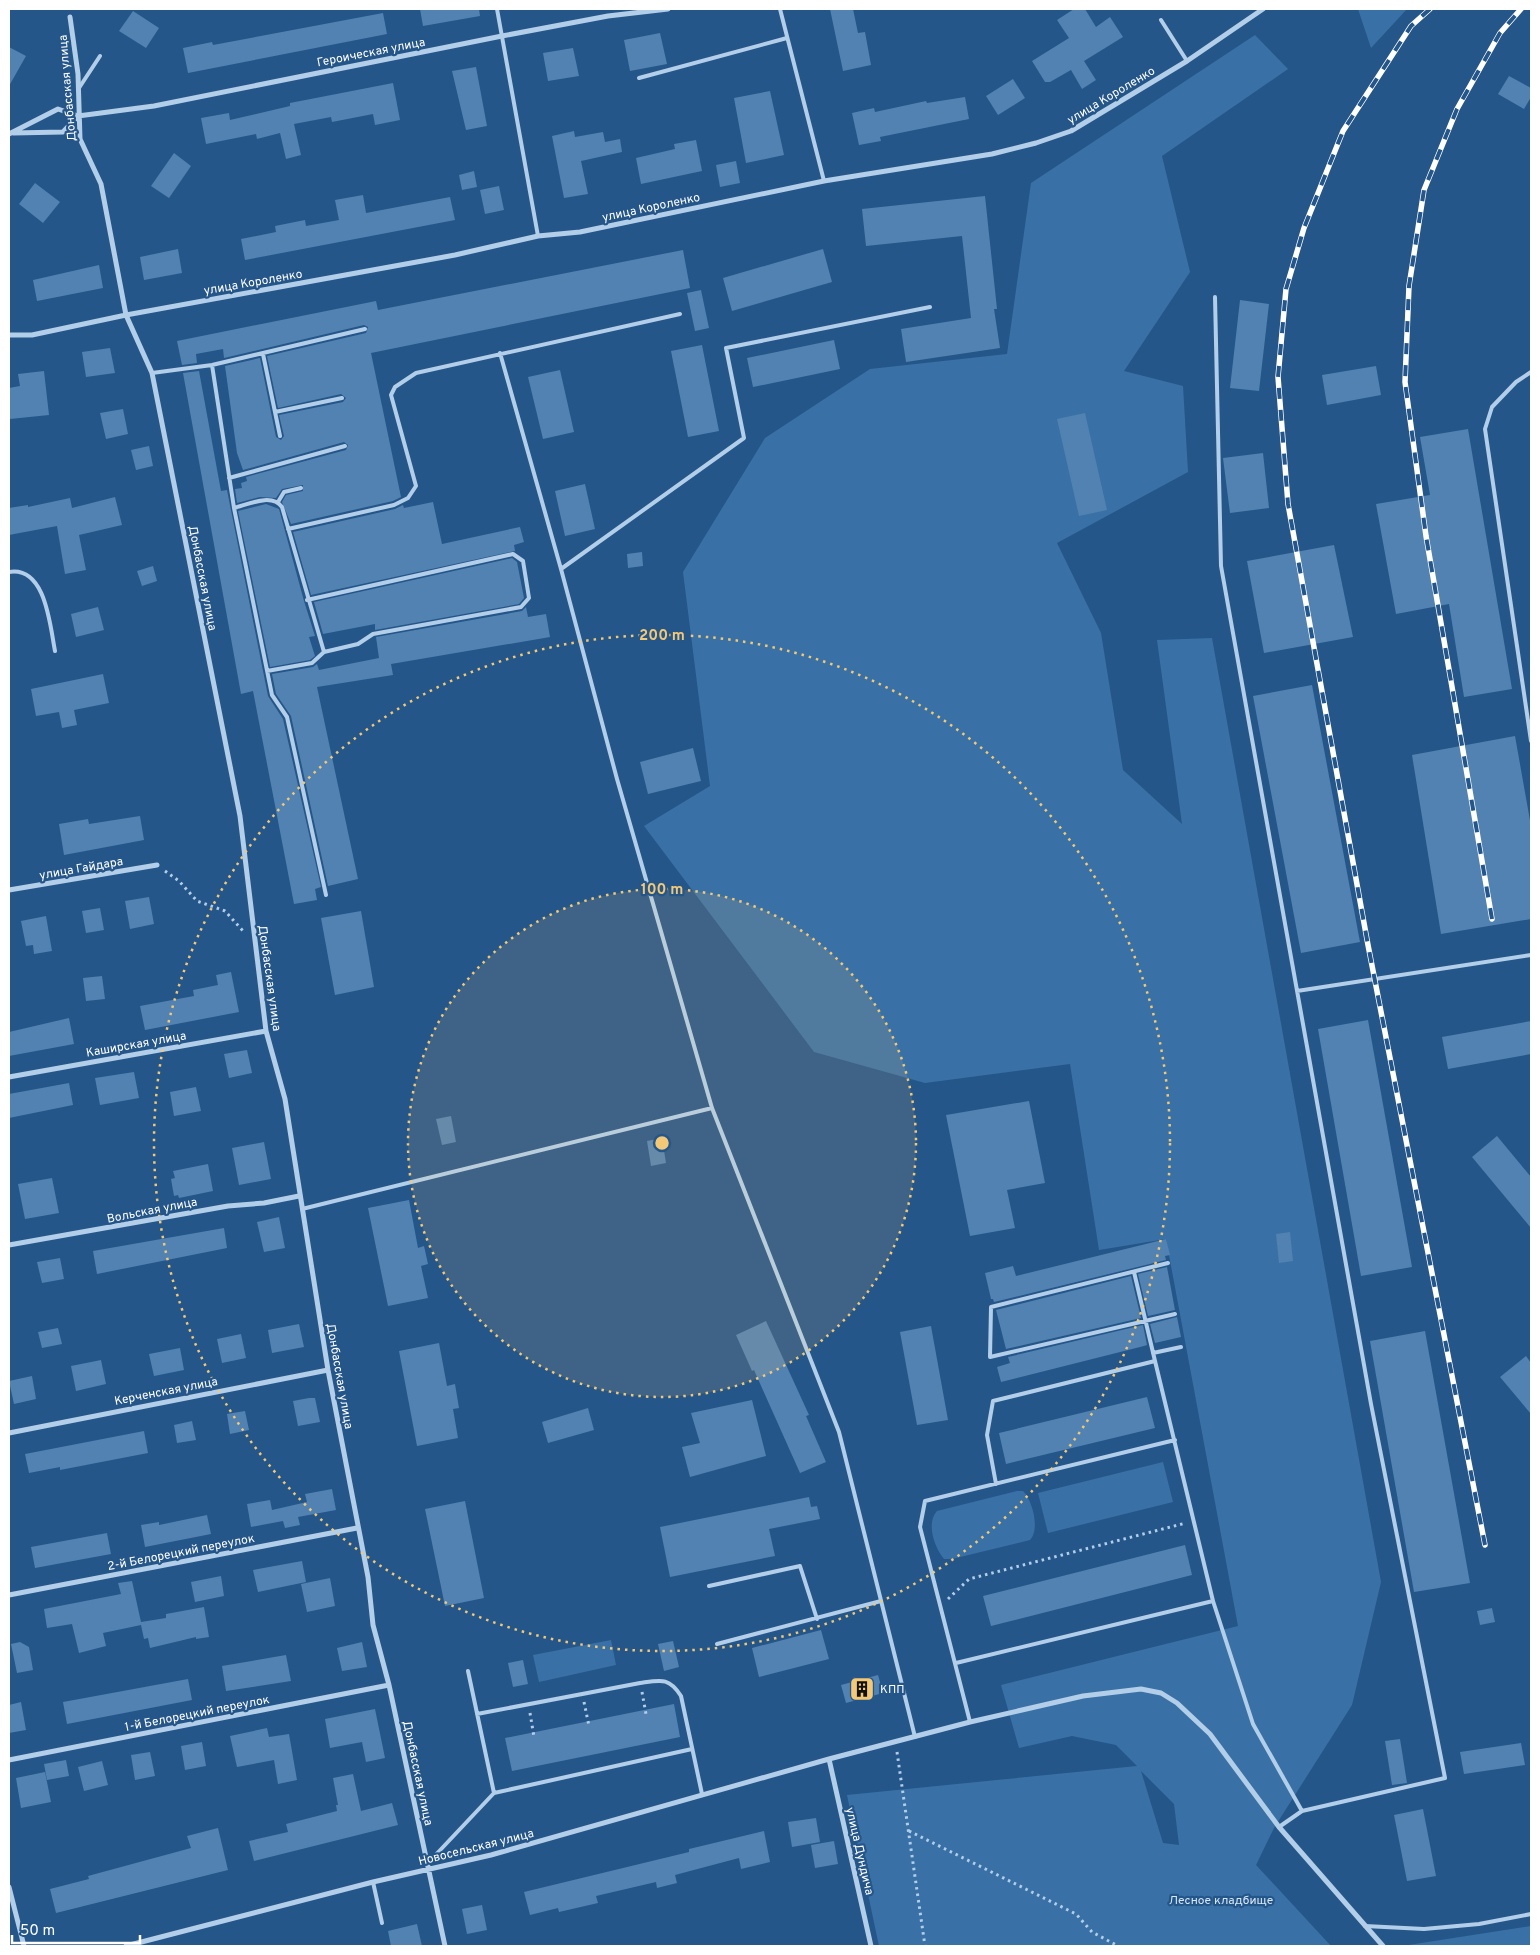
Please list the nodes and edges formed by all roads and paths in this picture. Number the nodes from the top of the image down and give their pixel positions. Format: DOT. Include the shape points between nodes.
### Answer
graph roads {
  1 [pos="497,9"];
  2 [pos="668,9"];
  3 [pos="780,9"];
  4 [pos="1263,9"];
  5 [pos="70,17"];
  6 [pos="1161,20"];
  7 [pos="502,36"];
  8 [pos="787,38"];
  9 [pos="100,56"];
  10 [pos="1187,61"];
  11 [pos="639,78"];
  12 [pos="78,88"];
  13 [pos="78,116"];
  14 [pos="11,134"];
  15 [pos="824,181"];
  16 [pos="538,236"];
  17 [pos="1215,297"];
  18 [pos="930,307"];
  19 [pos="680,314"];
  20 [pos="126,315"];
  21 [pos="365,330"];
  22 [pos="9,335"];
  23 [pos="500,353"];
  24 [pos="263,354"];
  25 [pos="212,365"];
  26 [pos="1531,372"];
  27 [pos="152,373"];
  28 [pos="342,398"];
  29 [pos="275,412"];
  30 [pos="280,436"];
  31 [pos="345,446"];
  32 [pos="229,478"];
  33 [pos="301,488"];
  34 [pos="278,502"];
  35 [pos="234,508"];
  36 [pos="288,530"];
  37 [pos="561,569"];
  38 [pos="9,572"];
  39 [pos="308,600"];
  40 [pos="55,651"];
  41 [pos="324,652"];
  42 [pos="267,671"];
  43 [pos="1531,741"];
  44 [pos="157,865"];
  45 [pos="9,890"];
  46 [pos="326,895"];
  47 [pos="254,943"];
  48 [pos="1531,955"];
  49 [pos="1297,991"];
  50 [pos="266,1031"];
  51 [pos="9,1077"];
  52 [pos="712,1108"];
  53 [pos="299,1196"];
  54 [pos="302,1209"];
  55 [pos="9,1245"];
  56 [pos="1168,1263"];
  57 [pos="1134,1272"];
  58 [pos="1175,1314"];
  59 [pos="1145,1321"];
  60 [pos="1181,1347"];
  61 [pos="1153,1353"];
  62 [pos="1155,1362"];
  63 [pos="328,1370"];
  64 [pos="9,1433"];
  65 [pos="1175,1440"];
  66 [pos="996,1484"];
  67 [pos="1194,1521"];
  68 [pos="357,1528"];
  69 [pos="709,1586"];
  70 [pos="9,1595"];
  71 [pos="1212,1600"];
  72 [pos="881,1601"];
  73 [pos="942,1605"];
  74 [pos="817,1619"];
  75 [pos="717,1644"];
  76 [pos="956,1663"];
  77 [pos="468,1671"];
  78 [pos="640,1683"];
  79 [pos="389,1685"];
  80 [pos="583,1694"];
  81 [pos="528,1705"];
  82 [pos="477,1714"];
  83 [pos="646,1714"];
  84 [pos="970,1722"];
  85 [pos="589,1726"];
  86 [pos="534,1737"];
  87 [pos="915,1737"];
  88 [pos="895,1742"];
  89 [pos="692,1749"];
  90 [pos="829,1759"];
  91 [pos="9,1760"];
  92 [pos="494,1793"];
  93 [pos="702,1794"];
  94 [pos="1302,1810"];
  95 [pos="1279,1827"];
  96 [pos="909,1831"];
  97 [pos="428,1866"];
  98 [pos="373,1882"];
  99 [pos="9,1887"];
  100 [pos="1531,1914"];
  101 [pos="382,1924"];
  102 [pos="1365,1926"];
  103 [pos="24,1946"];
  104 [pos="126,1946"];
  105 [pos="445,1946"];
  106 [pos="871,1946"];
  107 [pos="924,1946"];
  108 [pos="1118,1946"];
  109 [pos="1383,1946"];
  1 -- 7 [label="lane"];
  2 -- 7 [label="street, Героическая улица" via="608,16"];
  3 -- 8 [label="lane"];
  4 -- 10 [label="street, улица Короленко"];
  5 -- 12 [label="street, Донбасская улица"];
  6 -- 10 [label="lane"];
  7 -- 13 [label="street, Героическая улица" via="154,106"];
  7 -- 16 [label="lane"];
  8 -- 11 [label="lane"];
  8 -- 15 [label="lane"];
  9 -- 12 [label="lane"];
  10 -- 15 [label="street, улица Короленко" via="1071,131 1036,143 992,154"];
  12 -- 13 [label="street, Донбасская улица"];
  13 -- 14 [label="street, Героическая улица" via="63,132"];
  13 -- 14 [label="street, Героическая улица" via="58,109"];
  13 -- 20 [label="street, Донбасская улица" via="80,139 101,184"];
  15 -- 16 [label="street, улица Короленко" via="580,232"];
  16 -- 20 [label="street, улица Короленко" via="335,278"];
  17 -- 49 [label="lane" via="1221,566"];
  18 -- 37 [label="lane" via="726,348 744,438"];
  19 -- 23 [label="lane"];
  20 -- 22 [label="street, улица Короленко" via="32,335"];
  20 -- 27 [label="street, Донбасская улица"];
  21 -- 24 [label="lane"];
  23 -- 36 [label="lane" via="416,373 395,387 391,395 416,486 408,498 394,505"];
  23 -- 37 [label="lane"];
  24 -- 25 [label="lane"];
  24 -- 29 [label="lane"];
  25 -- 27 [label="lane"];
  25 -- 32 [label="lane"];
  26 -- 43 [label="lane" via="1516,382 1492,407 1485,429"];
  27 -- 47 [label="street, Донбасская улица" via="240,816"];
  28 -- 29 [label="lane"];
  29 -- 30 [label="lane"];
  31 -- 32 [label="lane"];
  32 -- 35 [label="lane"];
  33 -- 34 [label="lane" via="284,492"];
  34 -- 35 [label="lane" via="271,499"];
  34 -- 36 [label="lane"];
  35 -- 42 [label="lane"];
  36 -- 39 [label="lane"];
  37 -- 52 [label="lane" via="617,779"];
  38 -- 40 [label="lane" via="26,574 37,585 46,605"];
  39 -- 41 [label="lane"];
  39 -- 41 [label="lane" via="513,554 523,561 529,598 522,607 373,634 358,644"];
  41 -- 42 [label="lane" via="312,663"];
  42 -- 46 [label="lane" via="272,695 287,716"];
  44 -- 45 [label="street, улица Гайдара"];
  44 -- 47 [label="path" via="179,880 197,901 225,911"];
  47 -- 50 [label="street, Донбасская улица"];
  48 -- 49 [label="lane"];
  49 -- 94 [label="lane" via="1371,1404 1445,1778"];
  50 -- 51 [label="street, Каширская улица"];
  50 -- 53 [label="street, Донбасская улица" via="285,1099"];
  52 -- 54 [label="lane"];
  52 -- 72 [label="lane" via="839,1432"];
  53 -- 54 [label="street, Донбасская улица"];
  53 -- 55 [label="street, Вольская улица"];
  54 -- 63 [label="street, Донбасская улица"];
  56 -- 57 [label="lane"];
  57 -- 59 [label="lane"];
  57 -- 59 [label="lane" via="991,1308 990,1357"];
  58 -- 59 [label="lane"];
  59 -- 61 [label="lane"];
  60 -- 61 [label="lane"];
  61 -- 62 [label="lane"];
  62 -- 65 [label="lane"];
  62 -- 66 [label="lane" via="993,1401 987,1435"];
  63 -- 64 [label="street, Керченская улица"];
  63 -- 68 [label="street, Донбасская улица"];
  65 -- 66 [label="lane"];
  65 -- 67 [label="lane"];
  66 -- 73 [label="lane" via="925,1501 920,1526"];
  67 -- 71 [label="lane"];
  67 -- 73 [label="path" via="968,1578"];
  68 -- 70 [label="street, 2-й Белорецкий переулок"];
  68 -- 79 [label="street, Донбасская улица" via="368,1577 373,1625"];
  69 -- 74 [label="lane" via="800,1566"];
  71 -- 76 [label="lane"];
  71 -- 94 [label="lane" via="1253,1724"];
  72 -- 74 [label="lane"];
  72 -- 87 [label="lane"];
  73 -- 76 [label="lane"];
  74 -- 75 [label="lane"];
  76 -- 84 [label="lane"];
  77 -- 82 [label="lane"];
  78 -- 80 [label="lane"];
  78 -- 83 [label="path"];
  78 -- 89 [label="lane" via="661,1680 673,1684 681,1696"];
  79 -- 91 [label="street, 1-й Белорецкий переулок"];
  79 -- 97 [label="street, Донбасская улица"];
  80 -- 81 [label="lane"];
  80 -- 85 [label="path"];
  81 -- 82 [label="lane"];
  81 -- 86 [label="path"];
  82 -- 92 [label="lane"];
  84 -- 87 [label="street, Новосельская улица"];
  84 -- 95 [label="street, Новосельская улица" via="1083,1696 1141,1689 1160,1693 1177,1703 1210,1734"];
  87 -- 88 [label="street, Новосельская улица"];
  88 -- 90 [label="street, Новосельская улица"];
  88 -- 96 [label="path"];
  89 -- 92 [label="lane"];
  89 -- 93 [label="lane"];
  90 -- 93 [label="street, Новосельская улица"];
  90 -- 106 [label="street, улица Дундича"];
  92 -- 97 [label="lane"];
  93 -- 97 [label="street, Новосельская улица" via="491,1855"];
  94 -- 95 [label="lane"];
  95 -- 102 [label="street, Новосельская улица"];
  96 -- 107 [label="path"];
  96 -- 108 [label="path" via="1076,1914 1092,1932"];
  97 -- 98 [label="street, Новосельская улица"];
  97 -- 105 [label="street, Донбасская улица"];
  98 -- 101 [label="lane"];
  98 -- 104 [label="street, Новосельская улица"];
  99 -- 103 [label="street"];
  100 -- 102 [label="lane" via="1479,1924 1424,1929"];
  102 -- 109 [label="street, Новосельская улица"];
}
